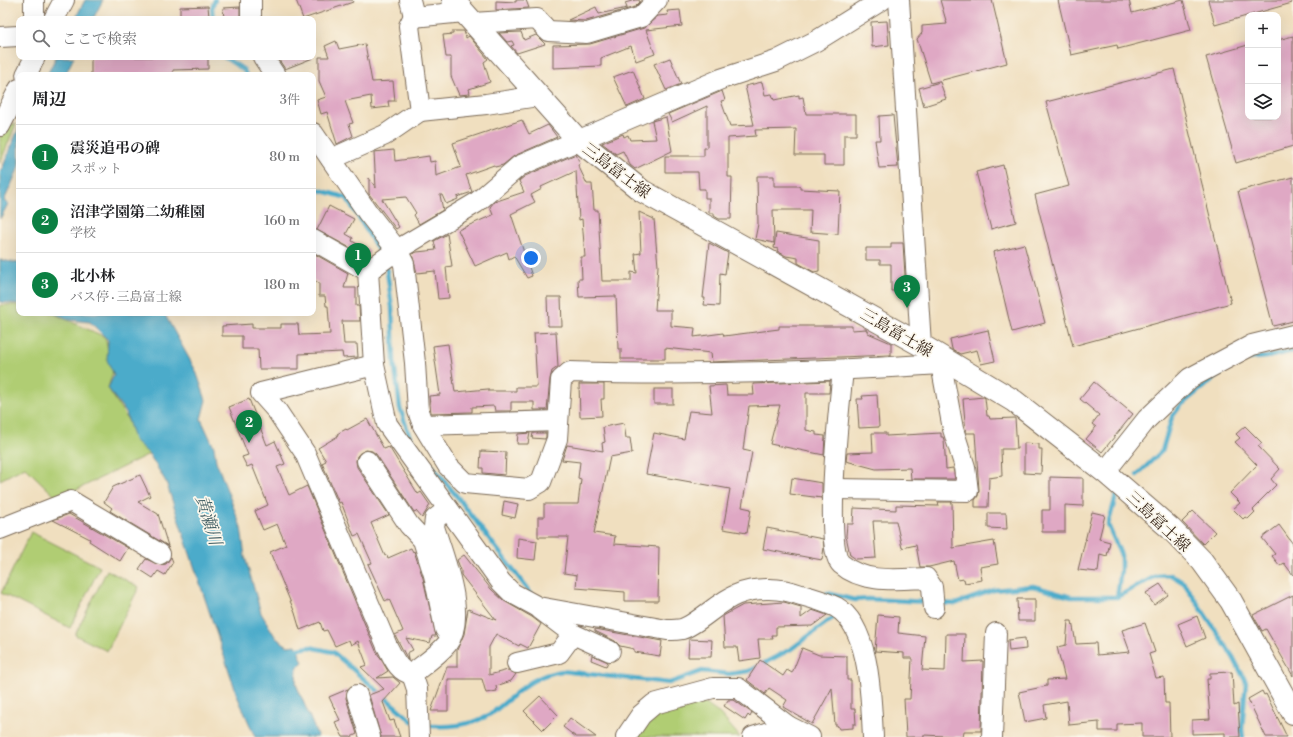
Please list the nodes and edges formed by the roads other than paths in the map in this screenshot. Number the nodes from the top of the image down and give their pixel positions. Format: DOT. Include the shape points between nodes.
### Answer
graph roads {
  1 [pos="34,0"];
  2 [pos="64,0"];
  3 [pos="251,0"];
  4 [pos="658,0"];
  5 [pos="882,0"];
  6 [pos="899,0"];
  7 [pos="412,9"];
  8 [pos="463,12"];
  9 [pos="34,16"];
  10 [pos="56,16"];
  11 [pos="251,16"];
  12 [pos="16,36"];
  13 [pos="0,37"];
  14 [pos="34,60"];
  15 [pos="265,60"];
  16 [pos="28,72"];
  17 [pos="273,72"];
  18 [pos="16,96"];
  19 [pos="538,96"];
  20 [pos="420,111"];
  21 [pos="6,118"];
  22 [pos="316,137"];
  23 [pos="578,140"];
  24 [pos="331,159"];
  25 [pos="316,242"];
  26 [pos="397,250"];
  27 [pos="368,271"];
  28 [pos="1293,335"];
  29 [pos="921,345"];
  30 [pos="943,362"];
  31 [pos="374,365"];
  32 [pos="843,370"];
  33 [pos="558,421"];
  34 [pos="423,425"];
  35 [pos="367,460"];
  36 [pos="1105,472"];
  37 [pos="834,489"];
  38 [pos="448,509"];
  39 [pos="0,529"];
  40 [pos="160,554"];
  41 [pos="538,608"];
  42 [pos="934,608"];
  43 [pos="451,632"];
  44 [pos="996,633"];
  45 [pos="573,634"];
  46 [pos="610,651"];
  47 [pos="517,663"];
  48 [pos="412,674"];
  49 [pos="357,695"];
  50 [pos="1293,713"];
  51 [pos="788,726"];
  52 [pos="370,737"];
  53 [pos="419,737"];
  54 [pos="626,737"];
  55 [pos="753,737"];
  56 [pos="810,737"];
  57 [pos="873,737"];
  58 [pos="992,737"];
  1 -- 9 [label="street"];
  2 -- 10 [label="street"];
  3 -- 11 [label="street"];
  4 -- 8 [label="street" via="641,17 588,33 548,31 537,19"];
  5 -- 23 [label="street" via="816,41 776,62 721,79"];
  6 -- 29 [label="street"];
  7 -- 8 [label="street"];
  7 -- 20 [label="street" via="409,26"];
  8 -- 19 [label="main road, 三島富士線"];
  12 -- 13 [label="street"];
  14 -- 16 [label="street"];
  15 -- 17 [label="street"];
  18 -- 21 [label="street"];
  19 -- 20 [label="street"];
  19 -- 23 [label="main road, 三島富士線"];
  20 -- 24 [label="street" via="385,135"];
  22 -- 24 [label="street"];
  23 -- 26 [label="street" via="519,166 476,203"];
  23 -- 29 [label="main road, 三島富士線" via="642,191"];
  24 -- 26 [label="street" via="364,208"];
  25 -- 27 [label="street"];
  26 -- 27 [label="street"];
  26 -- 34 [label="street" via="404,264 418,411"];
  27 -- 31 [label="street"];
  28 -- 36 [label="street" via="1252,345 1190,378 1147,419"];
  29 -- 30 [label="main road, 三島富士線"];
  30 -- 32 [label="street"];
  30 -- 36 [label="main road, 三島富士線" via="1014,401"];
  30 -- 37 [label="street" via="953,429 965,467 968,491"];
  31 -- 38 [label="street" via="386,424"];
  31 -- 48 [label="street" via="261,393 277,411 305,453 387,646 400,668 406,674"];
  32 -- 33 [label="street" via="640,374 570,372 561,380"];
  32 -- 37 [label="street" via="836,433"];
  33 -- 34 [label="street"];
  33 -- 34 [label="street" via="557,439 541,482 529,489 464,483 448,466"];
  35 -- 43 [label="street" via="409,525 424,540 445,629"];
  36 -- 50 [label="main road, 三島富士線" via="1171,529 1202,561 1231,601"];
  37 -- 42 [label="street" via="834,546 839,563 854,573 875,579 926,578 932,587"];
  38 -- 41 [label="street" via="501,582 512,593"];
  38 -- 43 [label="street" via="435,519 434,527 456,607"];
  39 -- 40 [label="street" via="72,501"];
  41 -- 45 [label="street"];
  41 -- 57 [label="street" via="667,630 682,629 719,603 736,594 753,590 789,590 816,600 836,608 848,618 858,634 867,666"];
  43 -- 48 [label="street" via="448,643"];
  44 -- 58 [label="street"];
  45 -- 46 [label="street"];
  45 -- 47 [label="street" via="559,653"];
  48 -- 53 [label="street" via="417,689"];
  49 -- 52 [label="street"];
  51 -- 54 [label="street" via="738,688 713,688 654,704 641,715"];
  51 -- 55 [label="street"];
  51 -- 56 [label="street"];
}
